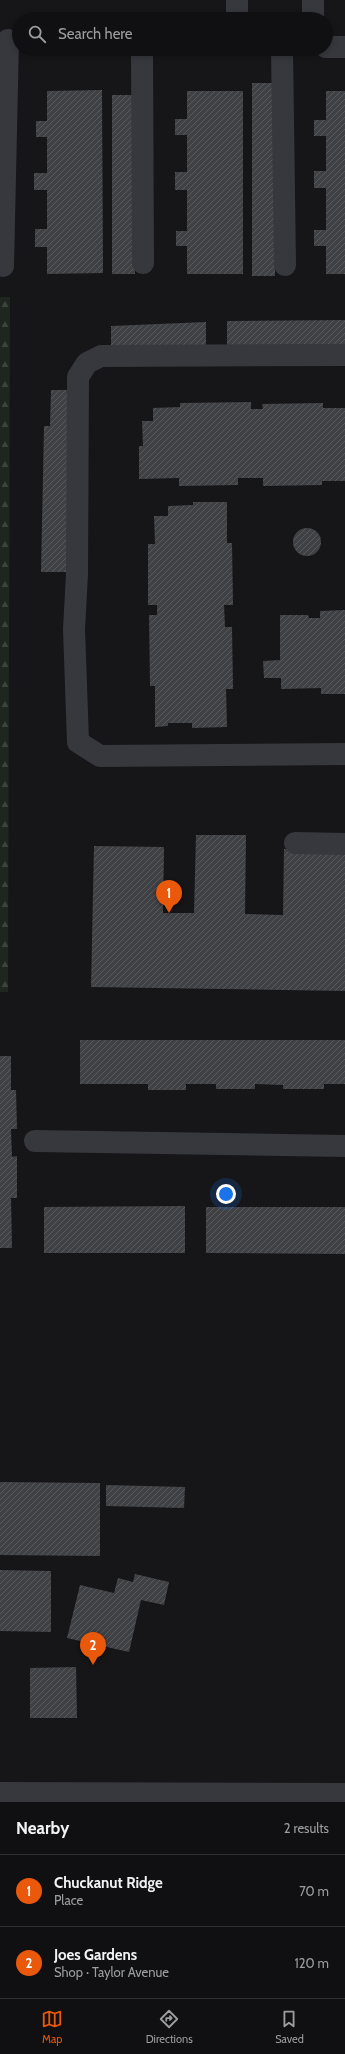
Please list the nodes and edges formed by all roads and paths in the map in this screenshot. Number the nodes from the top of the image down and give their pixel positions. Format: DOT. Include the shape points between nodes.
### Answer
graph roads {
  1 [pos="237,0"];
  2 [pos="313,0"];
  3 [pos="237,12"];
  4 [pos="313,12"];
  5 [pos="9,40"];
  6 [pos="333,47"];
  7 [pos="345,47"];
  8 [pos="142,56"];
  9 [pos="282,56"];
  10 [pos="143,263"];
  11 [pos="285,265"];
  12 [pos="3,266"];
  13 [pos="345,355"];
  14 [pos="345,754"];
  15 [pos="295,842"];
  16 [pos="345,844"];
  17 [pos="35,1141"];
  18 [pos="345,1146"];
  19 [pos="0,1793"];
  20 [pos="345,1794"];
  21 [pos="200,1798"];
  1 -- 3 [label="street"];
  2 -- 4 [label="street"];
  5 -- 12 [label="street"];
  6 -- 7 [label="street"];
  8 -- 10 [label="street"];
  9 -- 11 [label="street"];
  13 -- 14 [label="street" via="101,356 87,363 78,377 77,574 74,629 78,742 100,756"];
  15 -- 16 [label="street"];
  17 -- 18 [label="street"];
  19 -- 21 [label="street"];
  20 -- 21 [label="street"];
}
